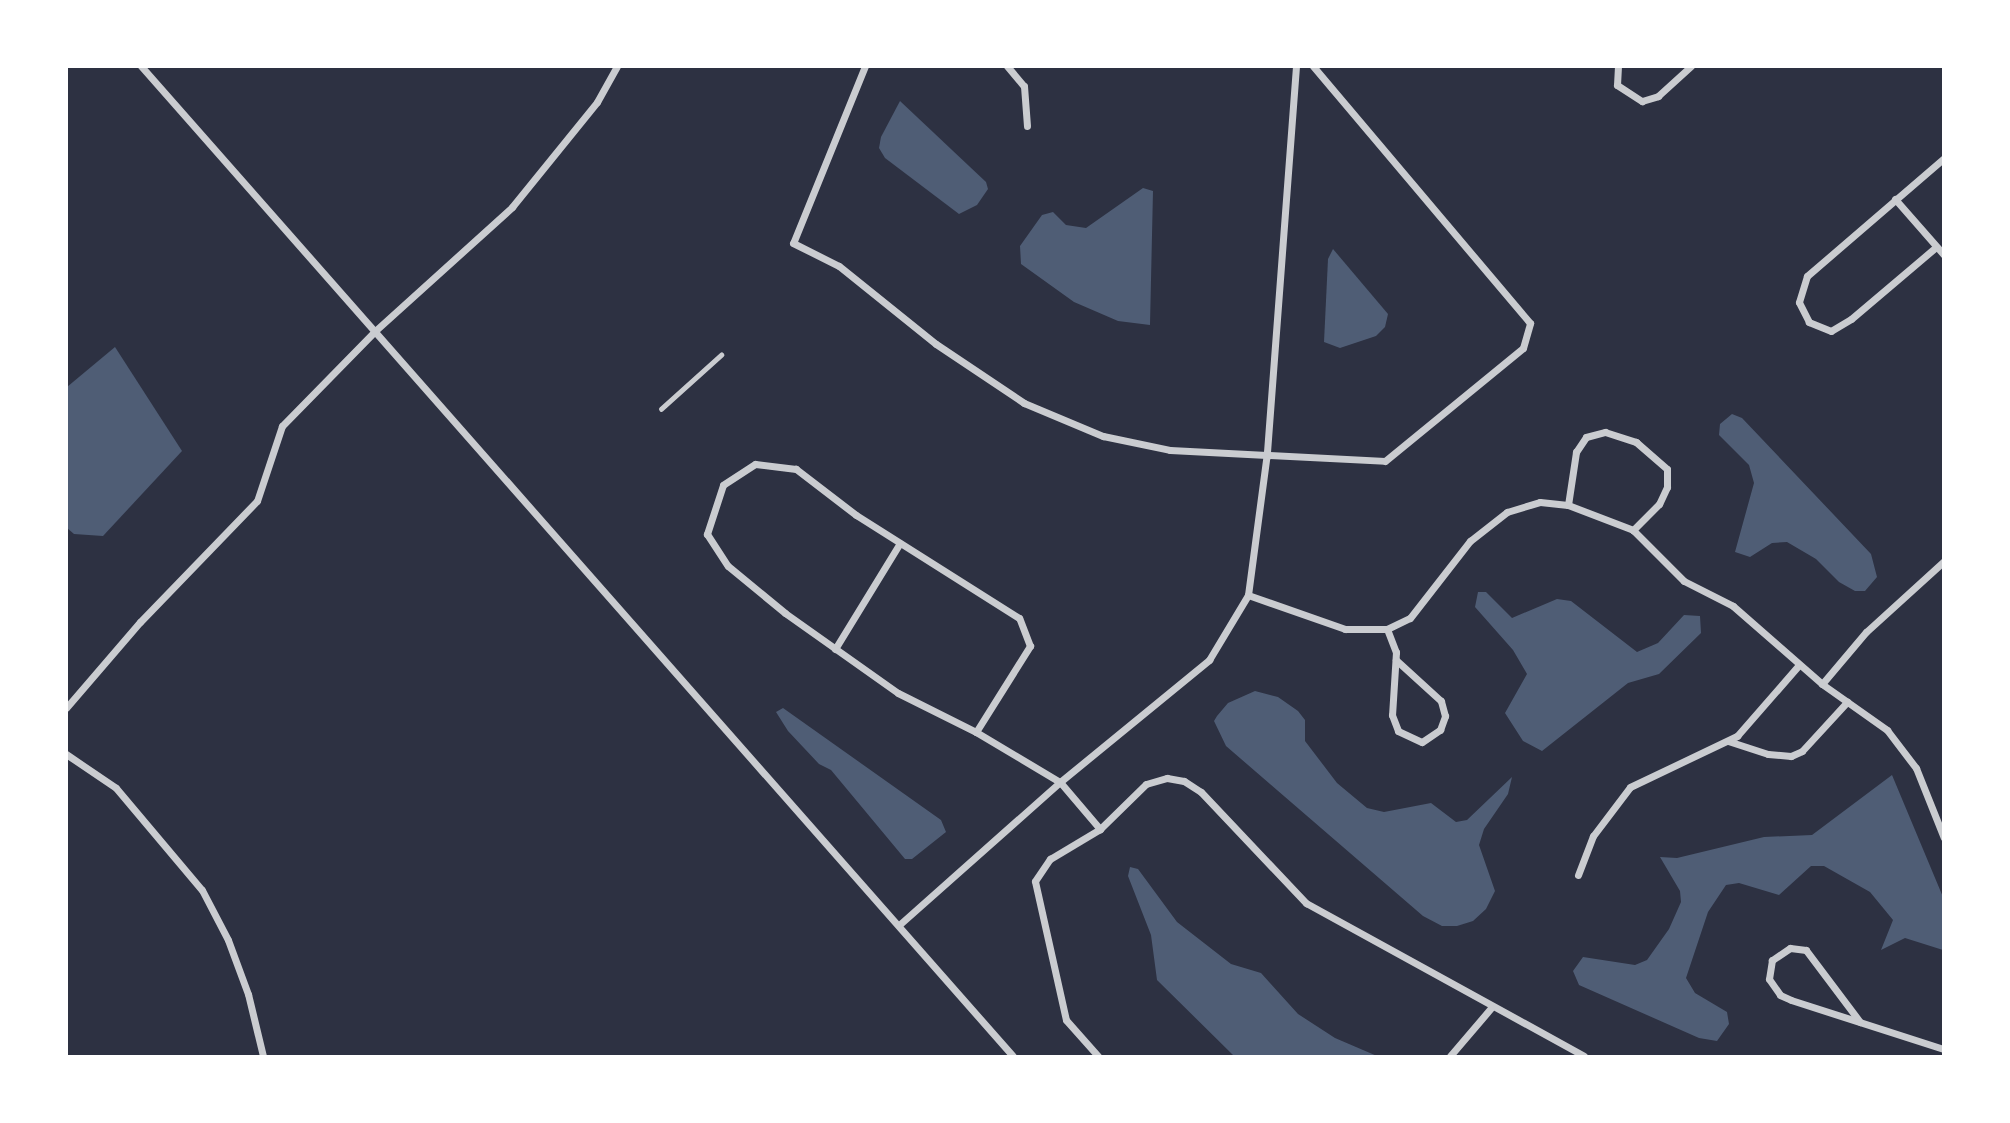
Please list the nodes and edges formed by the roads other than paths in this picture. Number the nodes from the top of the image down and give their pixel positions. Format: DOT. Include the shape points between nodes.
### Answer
graph roads {
  1 [pos="141,66"];
  2 [pos="617,66"];
  3 [pos="865,66"];
  4 [pos="1007,66"];
  5 [pos="1296,66"];
  6 [pos="1313,66"];
  7 [pos="1618,66"];
  8 [pos="1692,66"];
  9 [pos="1027,126"];
  10 [pos="1944,158"];
  11 [pos="1895,199"];
  12 [pos="1936,247"];
  13 [pos="1944,255"];
  14 [pos="375,331"];
  15 [pos="721,355"];
  16 [pos="661,409"];
  17 [pos="1267,452"];
  18 [pos="1568,505"];
  19 [pos="1633,530"];
  20 [pos="900,543"];
  21 [pos="1944,561"];
  22 [pos="1248,595"];
  23 [pos="1387,629"];
  24 [pos="835,649"];
  25 [pos="1396,660"];
  26 [pos="1799,665"];
  27 [pos="1822,684"];
  28 [pos="1847,702"];
  29 [pos="66,708"];
  30 [pos="976,732"];
  31 [pos="1728,741"];
  32 [pos="66,754"];
  33 [pos="1060,782"];
  34 [pos="1100,829"];
  35 [pos="1944,838"];
  36 [pos="1578,875"];
  37 [pos="899,925"];
  38 [pos="1491,1008"];
  39 [pos="1860,1022"];
  40 [pos="1944,1049"];
  41 [pos="263,1056"];
  42 [pos="1013,1056"];
  43 [pos="1098,1056"];
  44 [pos="1451,1056"];
  45 [pos="1584,1056"];
  1 -- 14 [label="street"];
  2 -- 14 [label="street" via="597,102 512,207"];
  3 -- 17 [label="street" via="793,243 839,266 936,344 1024,403 1102,436 1170,450"];
  4 -- 9 [label="street" via="1024,86"];
  5 -- 17 [label="street"];
  6 -- 17 [label="street" via="1530,323 1523,348 1385,461"];
  7 -- 8 [label="street" via="1617,85 1642,102 1658,96"];
  10 -- 11 [label="street"];
  11 -- 12 [label="street"];
  11 -- 12 [label="street" via="1807,276 1799,302 1809,322 1831,331"];
  12 -- 13 [label="street"];
  14 -- 29 [label="street" via="282,426 257,501 237,527 140,622"];
  14 -- 37 [label="street"];
  15 -- 16 [label="lane"];
  17 -- 22 [label="street"];
  18 -- 19 [label="street"];
  18 -- 19 [label="street" via="1576,453 1586,437 1605,432 1636,442 1667,469 1667,487 1659,505"];
  18 -- 23 [label="street" via="1540,502 1507,512 1470,541 1410,618"];
  19 -- 26 [label="street" via="1684,582 1733,606"];
  20 -- 24 [label="street"];
  20 -- 24 [label="street" via="796,469 755,464 723,485 707,534 728,566"];
  20 -- 30 [label="street" via="1019,618 1023,627 1030,646"];
  21 -- 27 [label="street" via="1866,632"];
  22 -- 23 [label="street" via="1345,629"];
  22 -- 33 [label="street" via="1209,660"];
  23 -- 25 [label="street"];
  24 -- 30 [label="street" via="898,693"];
  25 -- 25 [label="street" via="1392,715 1398,732 1422,742 1440,730 1445,716 1441,701"];
  26 -- 27 [label="street"];
  26 -- 31 [label="street"];
  27 -- 28 [label="street"];
  28 -- 31 [label="street" via="1802,751 1791,756"];
  28 -- 35 [label="street" via="1904,748"];
  30 -- 33 [label="street"];
  31 -- 36 [label="street" via="1630,786 1593,836"];
  32 -- 41 [label="street" via="116,789 202,890 244,983"];
  33 -- 34 [label="street"];
  33 -- 37 [label="street"];
  34 -- 38 [label="street" via="1146,784 1167,778 1184,781 1201,792 1306,903"];
  34 -- 43 [label="street" via="1050,859 1035,881 1066,1020"];
  37 -- 42 [label="street"];
  38 -- 44 [label="street"];
  38 -- 45 [label="street"];
  39 -- 39 [label="street" via="1780,995 1769,979 1772,960 1790,948 1806,950"];
  39 -- 40 [label="street"];
}
